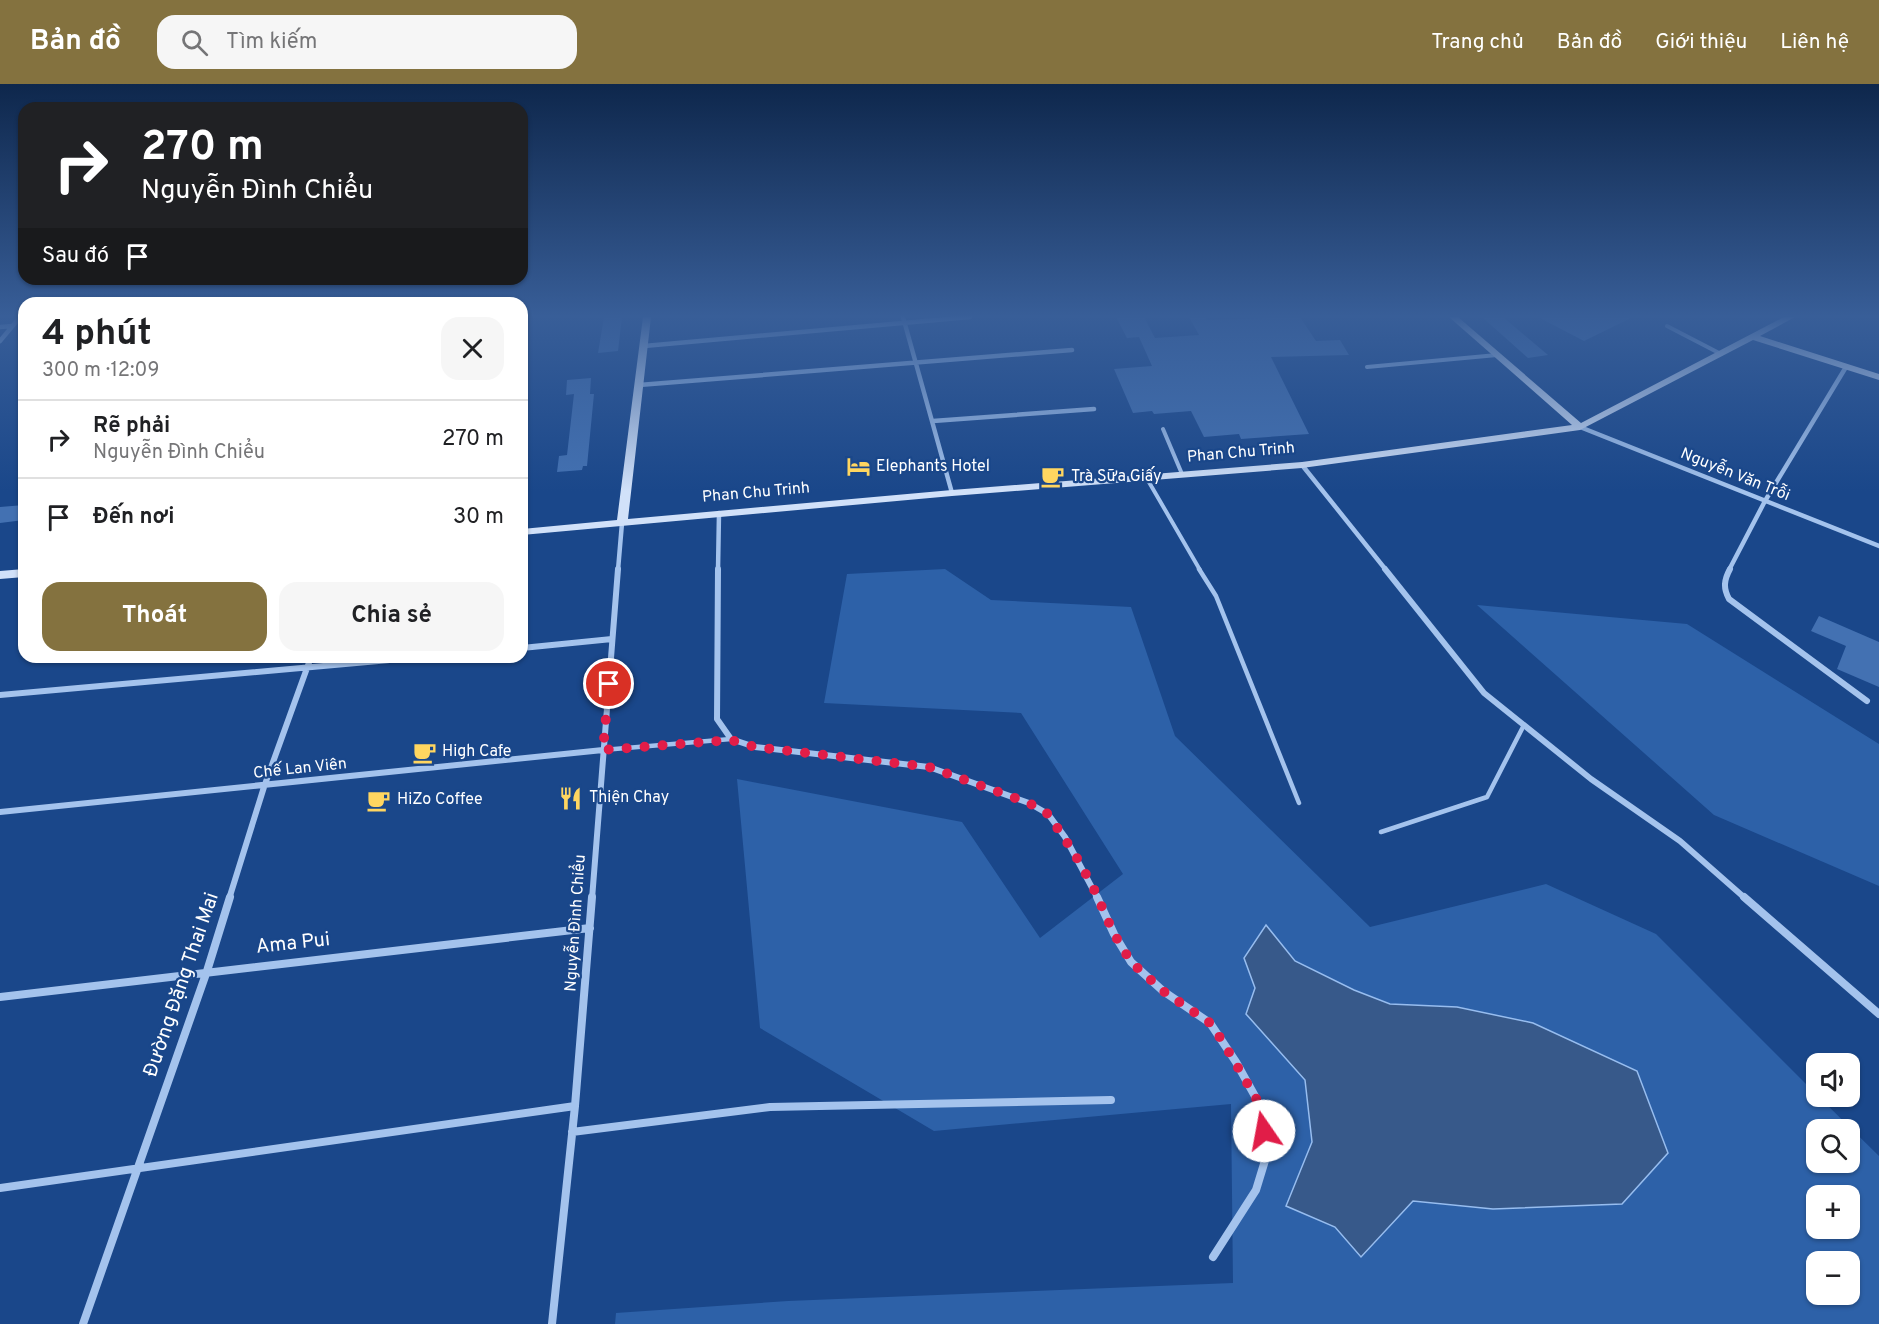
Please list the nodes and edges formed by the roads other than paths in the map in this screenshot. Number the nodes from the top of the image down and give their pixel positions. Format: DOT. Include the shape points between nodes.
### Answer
graph roads {
  1 [pos="640,375"];
  2 [pos="756,375"];
  3 [pos="921,375"];
  4 [pos="1520,375"];
  5 [pos="1681,375"];
  6 [pos="1841,375"];
  7 [pos="639,385"];
  8 [pos="1094,409"];
  9 [pos="933,421"];
  10 [pos="1580,427"];
  11 [pos="1163,429"];
  12 [pos="1302,465"];
  13 [pos="1182,474"];
  14 [pos="1146,477"];
  15 [pos="952,493"];
  16 [pos="1765,501"];
  17 [pos="719,513"];
  18 [pos="622,523"];
  19 [pos="528,531"];
  20 [pos="1879,546"];
  21 [pos="18,574"];
  22 [pos="0,575"];
  23 [pos="612,639"];
  24 [pos="528,647"];
  25 [pos="309,663"];
  26 [pos="360,663"];
  27 [pos="307,668"];
  28 [pos="0,695"];
  29 [pos="1867,701"];
  30 [pos="1524,725"];
  31 [pos="731,740"];
  32 [pos="603,750"];
  33 [pos="264,787"];
  34 [pos="1299,802"];
  35 [pos="0,812"];
  36 [pos="1381,832"];
  37 [pos="590,928"];
  38 [pos="207,971"];
  39 [pos="0,997"];
  40 [pos="1879,1014"];
  41 [pos="1111,1100"];
  42 [pos="575,1106"];
  43 [pos="572,1132"];
  44 [pos="137,1169"];
  45 [pos="0,1188"];
  46 [pos="1213,1257"];
  47 [pos="83,1324"];
  48 [pos="552,1324"];
  1 -- 7 [label="main road"];
  2 -- 7 [label="street"];
  3 -- 9 [label="street"];
  4 -- 10 [label="main road"];
  5 -- 10 [label="main road, Phan Chu Trinh"];
  6 -- 16 [label="street"];
  7 -- 18 [label="main road"];
  8 -- 9 [label="street"];
  9 -- 15 [label="street"];
  10 -- 12 [label="main road, Phan Chu Trinh"];
  10 -- 16 [label="street, Nguyễn Văn Trỗi"];
  11 -- 13 [label="lane"];
  12 -- 13 [label="main road, Phan Chu Trinh"];
  12 -- 30 [label="street" via="1484,693"];
  13 -- 14 [label="main road, Phan Chu Trinh"];
  14 -- 15 [label="main road, Phan Chu Trinh"];
  14 -- 34 [label="lane" via="1186,551 1216,596"];
  15 -- 17 [label="main road, Phan Chu Trinh"];
  16 -- 20 [label="street, Nguyễn Văn Trỗi"];
  16 -- 29 [label="street" via="1725,578 1729,599"];
  17 -- 18 [label="main road, Phan Chu Trinh"];
  17 -- 31 [label="street" via="717,719"];
  18 -- 19 [label="main road, Phan Chu Trinh"];
  18 -- 23 [label="street, Nguyễn Đình Chiểu"];
  21 -- 22 [label="main road"];
  23 -- 24 [label="street"];
  23 -- 32 [label="street, Nguyễn Đình Chiểu"];
  25 -- 27 [label="street, Đường Đặng Thai Mai"];
  26 -- 27 [label="street"];
  27 -- 28 [label="street"];
  27 -- 33 [label="street, Đường Đặng Thai Mai"];
  30 -- 36 [label="lane" via="1487,797"];
  30 -- 40 [label="street" via="1591,779 1680,841"];
  31 -- 32 [label="lane"];
  31 -- 46 [label="street" via="755,747 929,767 1029,803 1048,814 1071,847 1131,962 1163,991 1210,1023 1261,1107 1267,1154 1256,1190"];
  32 -- 33 [label="street, Chế Lan Viên"];
  32 -- 37 [label="street, Nguyễn Đình Chiểu"];
  33 -- 35 [label="street, Chế Lan Viên"];
  33 -- 38 [label="street, Đường Đặng Thai Mai"];
  37 -- 38 [label="street, Ama Pui"];
  37 -- 42 [label="street, Nguyễn Đình Chiểu"];
  38 -- 39 [label="street, Ama Pui"];
  38 -- 44 [label="street, Đường Đặng Thai Mai"];
  41 -- 43 [label="street" via="770,1107"];
  42 -- 43 [label="street, Nguyễn Đình Chiểu"];
  42 -- 44 [label="street"];
  43 -- 48 [label="street, Nguyễn Đình Chiểu"];
  44 -- 45 [label="street"];
  44 -- 47 [label="street, Đường Đặng Thai Mai"];
}
